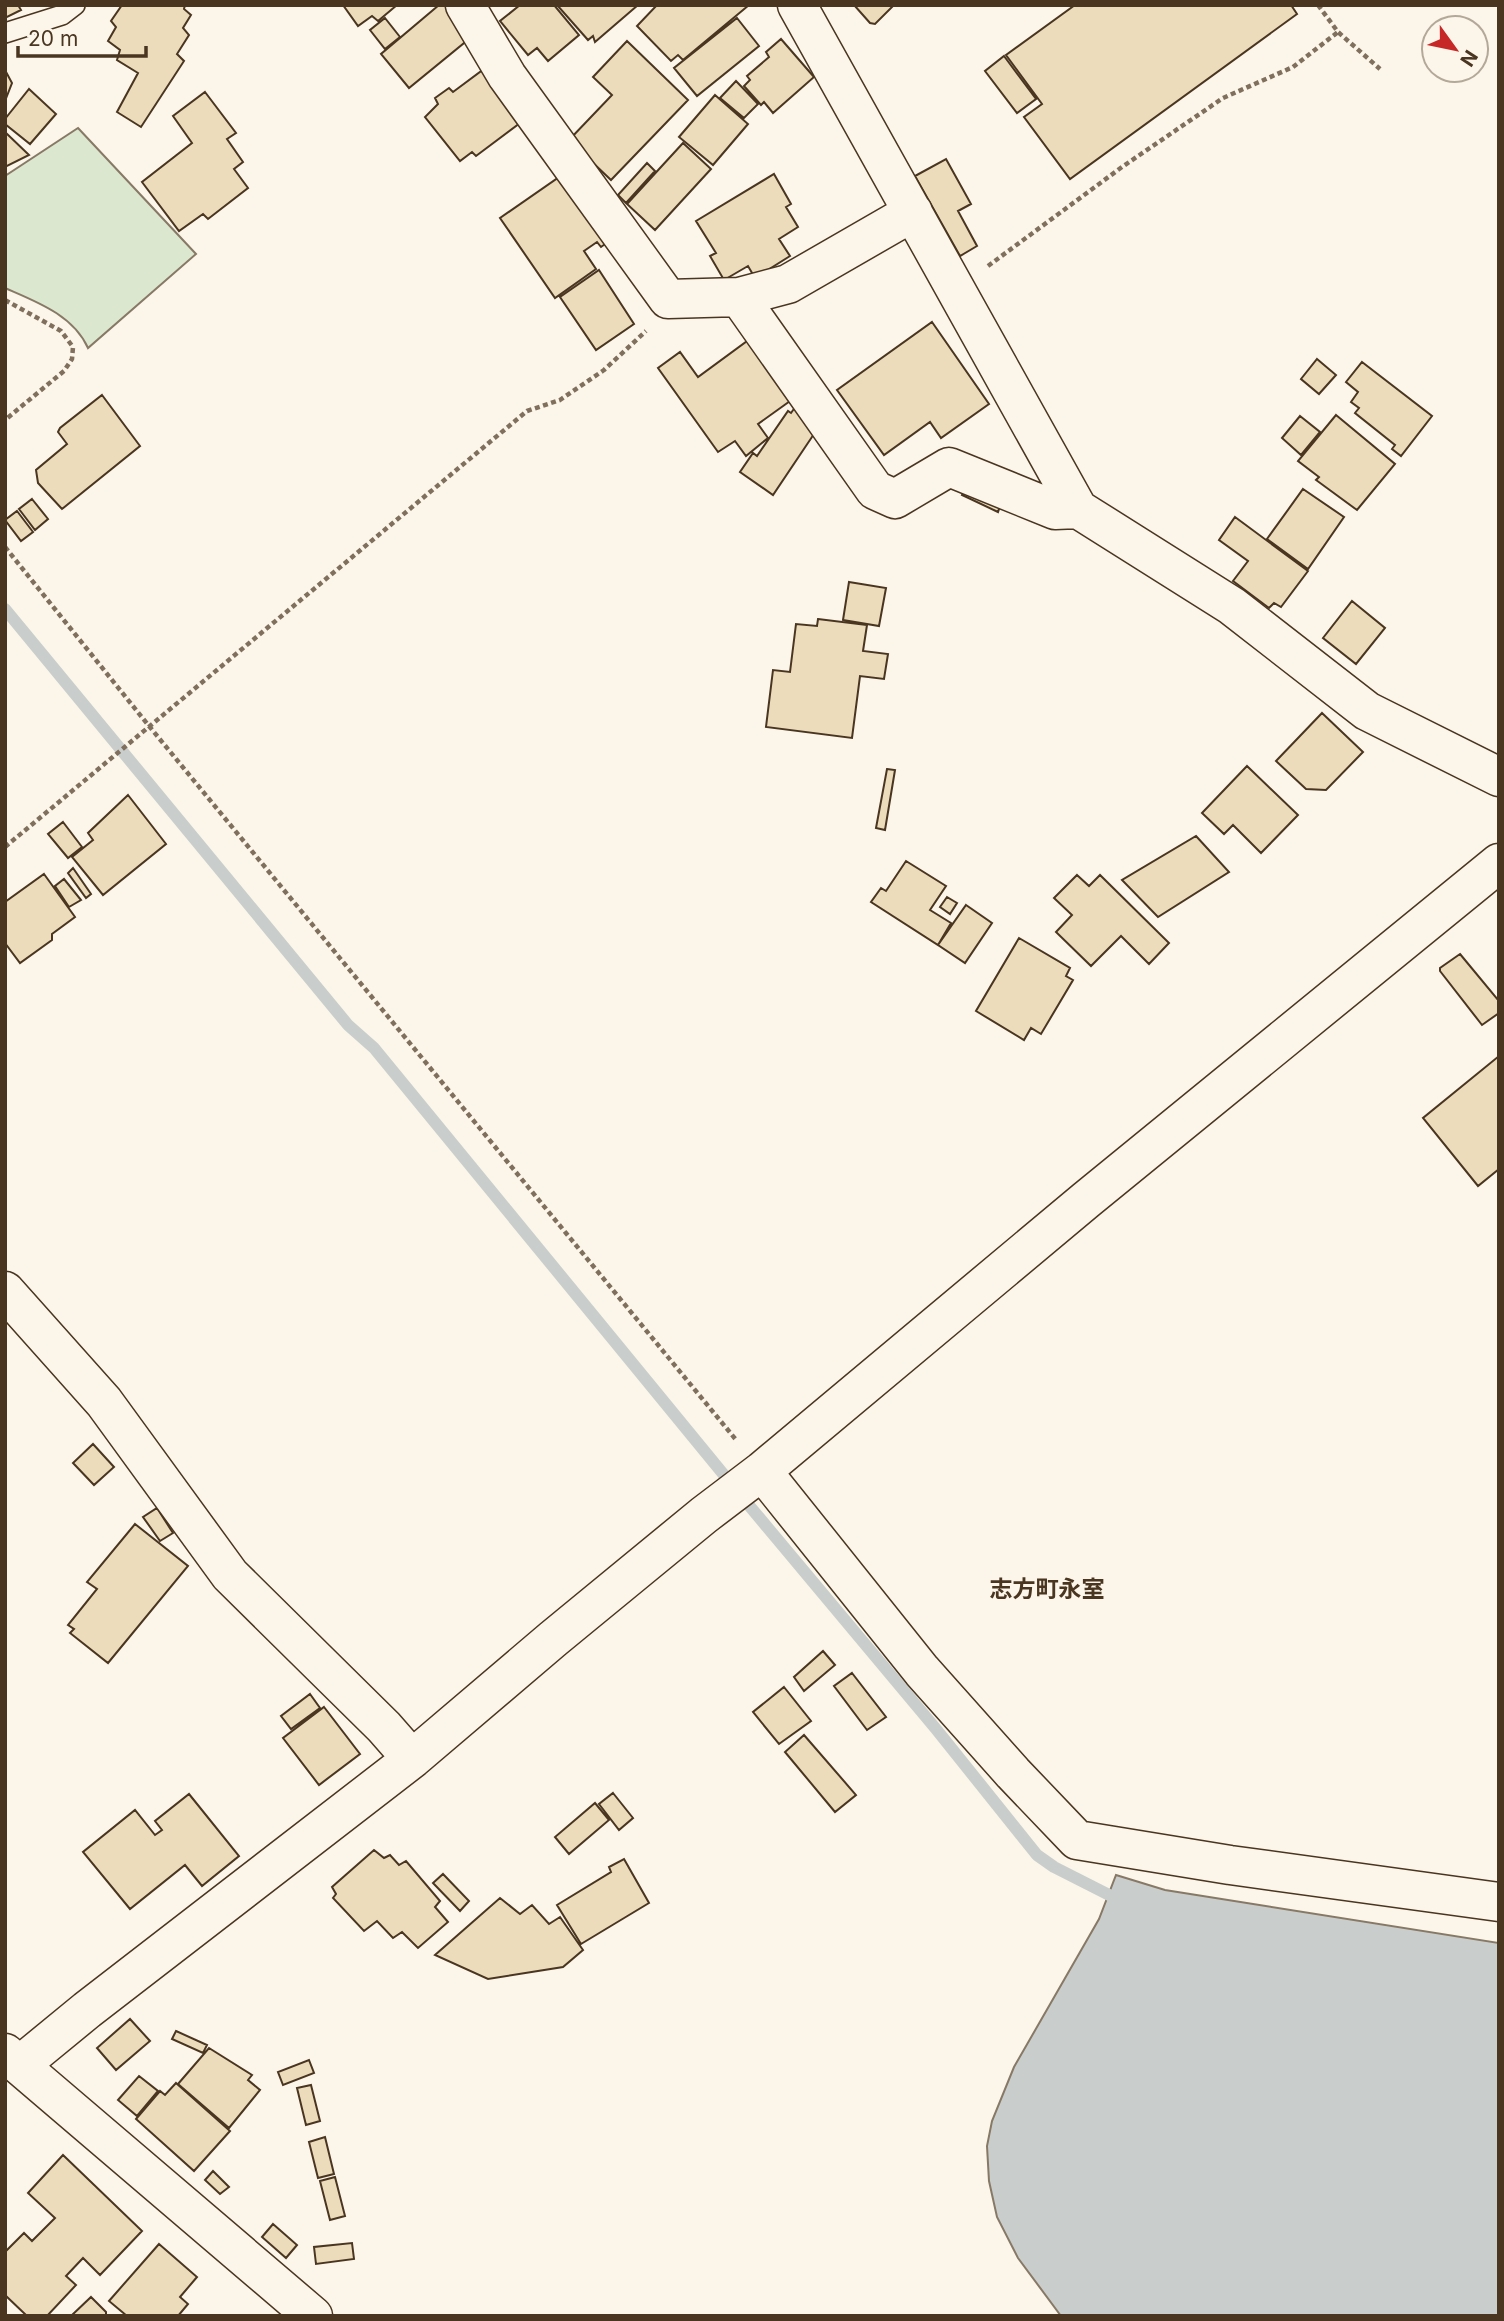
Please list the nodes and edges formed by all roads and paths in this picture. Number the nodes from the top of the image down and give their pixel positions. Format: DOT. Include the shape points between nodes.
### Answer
graph roads {
  1 [pos="75,5"];
  2 [pos="465,5"];
  3 [pos="797,5"];
  4 [pos="1318,5"];
  5 [pos="1338,32"];
  6 [pos="5,33"];
  7 [pos="1380,69"];
  8 [pos="913,212"];
  9 [pos="956,289"];
  10 [pos="740,297"];
  11 [pos="668,299"];
  12 [pos="5,300"];
  13 [pos="5,420"];
  14 [pos="1078,509"];
  15 [pos="5,547"];
  16 [pos="149,726"];
  17 [pos="1499,777"];
  18 [pos="5,846"];
  19 [pos="1499,863"];
  20 [pos="5,1291"];
  21 [pos="762,1471"];
  22 [pos="412,1759"];
  23 [pos="1499,1902"];
  24 [pos="13,2059"];
  25 [pos="313,2316"];
  1 -- 6 [label="lane" via="62,15"];
  2 -- 11 [label="street" via="507,76"];
  3 -- 8 [label="street"];
  4 -- 5 [label="path"];
  5 -- 7 [label="path"];
  5 -- 9 [label="path" via="1293,67 1223,98"];
  8 -- 9 [label="street"];
  8 -- 10 [label="street" via="788,284"];
  9 -- 14 [label="street"];
  10 -- 11 [label="street"];
  10 -- 14 [label="street" via="875,489 895,499 949,467 1055,510"];
  11 -- 16 [label="path" via="657,319 604,370 560,400 527,411"];
  12 -- 13 [label="path" via="61,331 73,347 64,371"];
  14 -- 17 [label="street" via="1232,606 1367,711"];
  15 -- 16 [label="path"];
  16 -- 18 [label="path"];
  16 -- 21 [label="path"];
  19 -- 21 [label="street"];
  20 -- 22 [label="street" via="104,1402 230,1575"];
  21 -- 22 [label="street"];
  21 -- 23 [label="street" via="922,1671 1077,1840"];
  22 -- 24 [label="street" via="87,2010"];
  24 -- 25 [label="street"];
}
